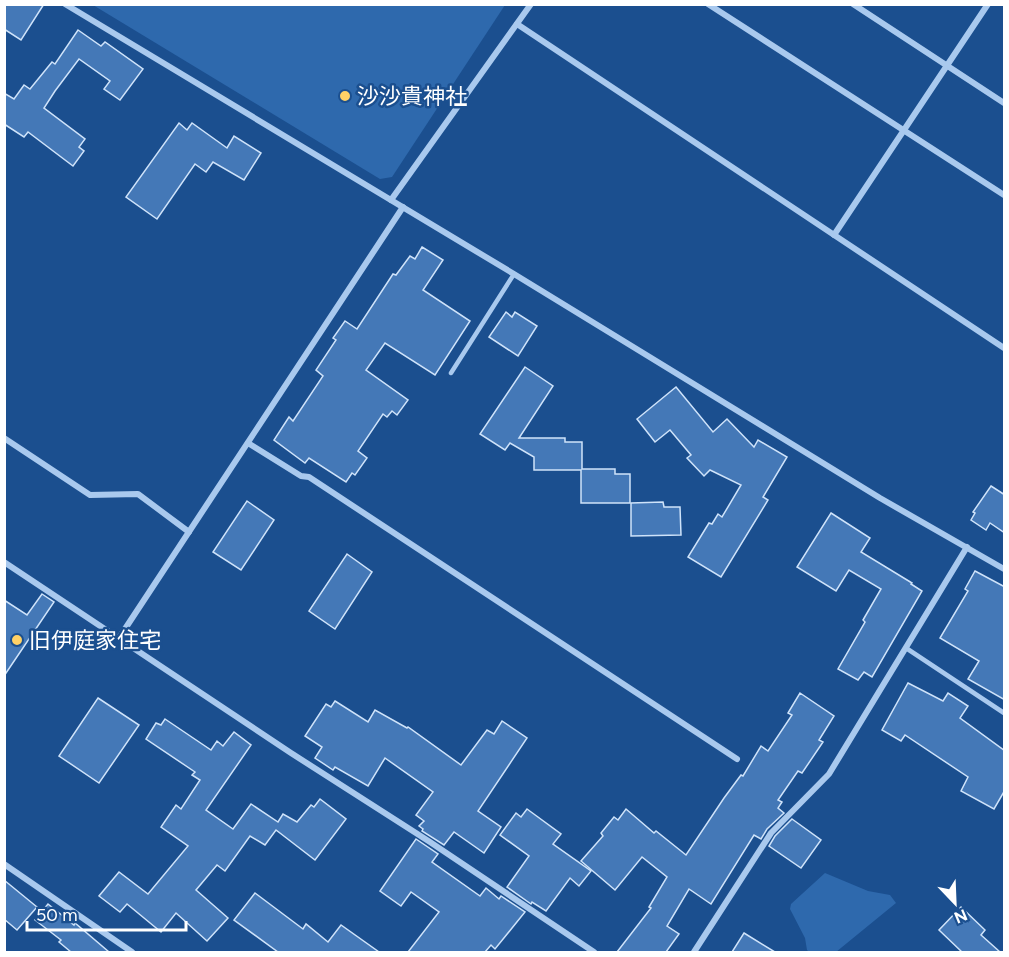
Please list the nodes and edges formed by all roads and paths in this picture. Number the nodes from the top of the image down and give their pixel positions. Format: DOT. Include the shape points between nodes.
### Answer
graph roads {
  1 [pos="65,4"];
  2 [pos="531,4"];
  3 [pos="708,4"];
  4 [pos="853,4"];
  5 [pos="988,4"];
  6 [pos="517,24"];
  7 [pos="947,66"];
  8 [pos="1005,103"];
  9 [pos="903,131"];
  10 [pos="1005,195"];
  11 [pos="391,200"];
  12 [pos="403,207"];
  13 [pos="834,235"];
  14 [pos="514,274"];
  15 [pos="1005,348"];
  16 [pos="451,373"];
  17 [pos="4,438"];
  18 [pos="248,443"];
  19 [pos="189,532"];
  20 [pos="967,547"];
  21 [pos="4,562"];
  22 [pos="1005,569"];
  23 [pos="119,638"];
  24 [pos="906,648"];
  25 [pos="1005,713"];
  26 [pos="736,759"];
  27 [pos="4,864"];
  28 [pos="132,952"];
  29 [pos="594,952"];
  30 [pos="694,952"];
  1 -- 11 [label="street"];
  2 -- 6 [label="street"];
  3 -- 9 [label="street"];
  4 -- 7 [label="street"];
  5 -- 7 [label="street"];
  6 -- 11 [label="street"];
  6 -- 13 [label="street"];
  7 -- 8 [label="street"];
  7 -- 9 [label="street"];
  9 -- 10 [label="street"];
  9 -- 13 [label="street"];
  11 -- 12 [label="street"];
  12 -- 14 [label="street"];
  12 -- 18 [label="street"];
  13 -- 15 [label="street"];
  14 -- 16 [label="lane"];
  14 -- 20 [label="street"];
  17 -- 19 [label="street" via="90,495 138,494"];
  18 -- 19 [label="street"];
  18 -- 26 [label="street" via="301,476 309,477"];
  19 -- 23 [label="street"];
  20 -- 22 [label="street"];
  20 -- 24 [label="street"];
  21 -- 23 [label="street"];
  23 -- 29 [label="street"];
  24 -- 25 [label="lane"];
  24 -- 30 [label="street" via="829,774 771,833"];
  27 -- 28 [label="street"];
}
